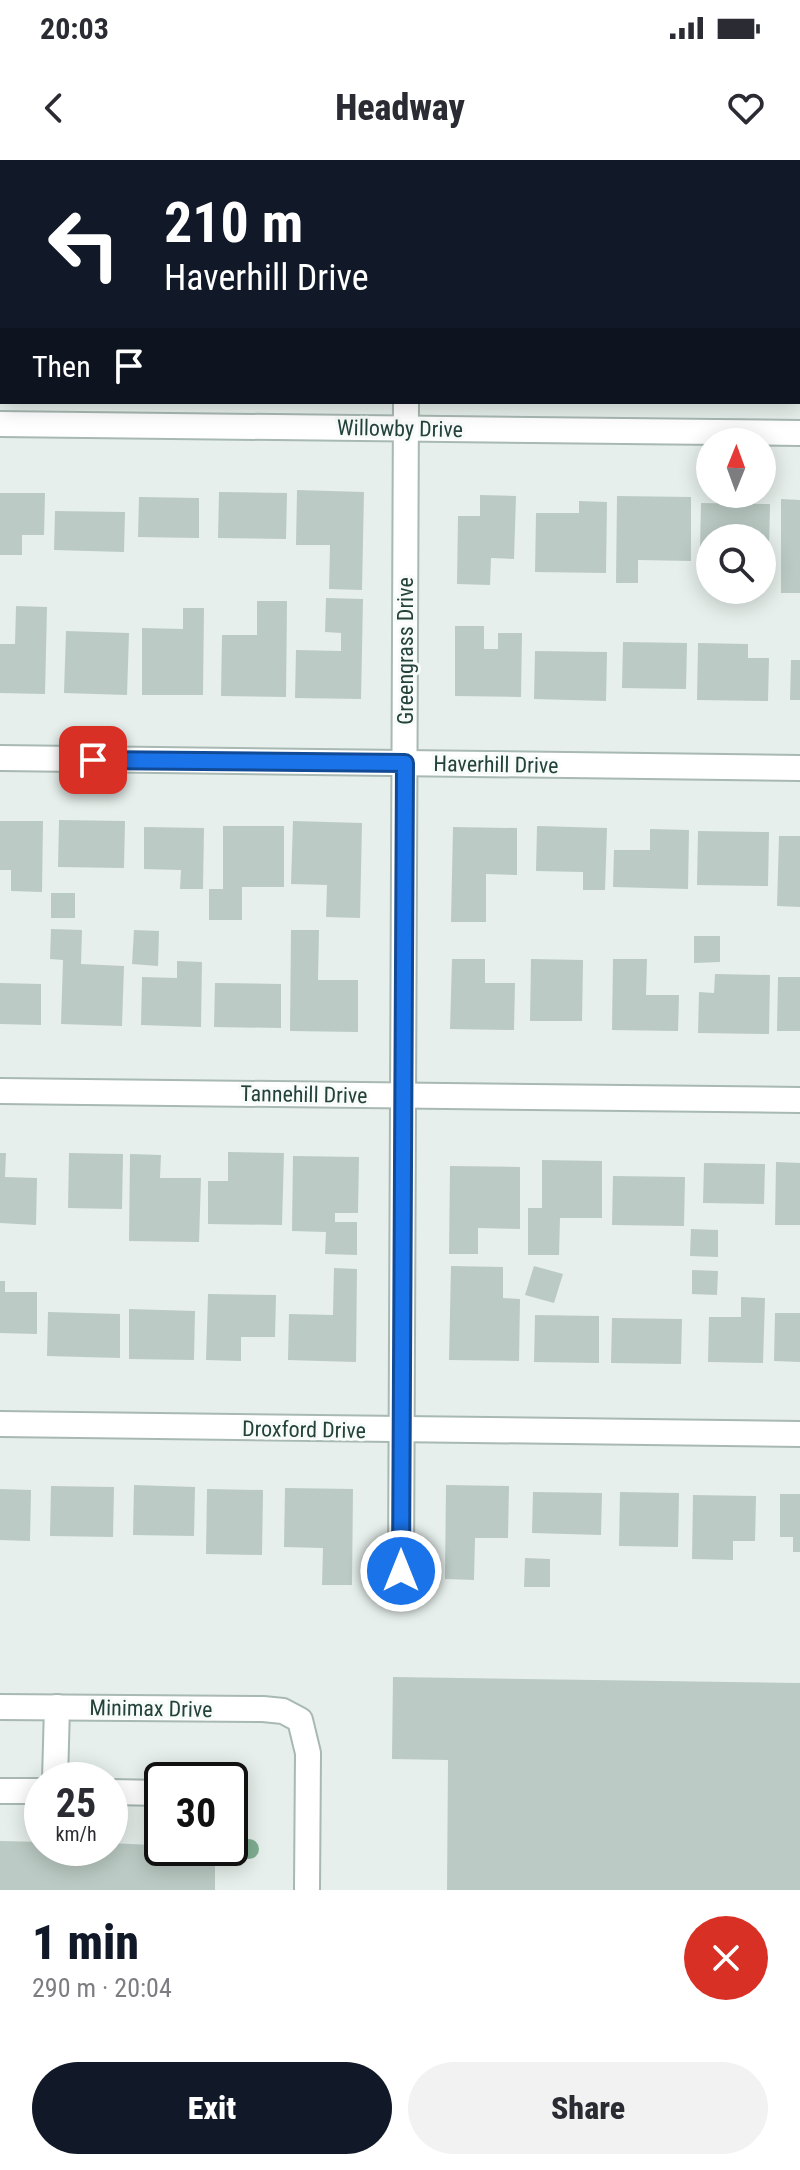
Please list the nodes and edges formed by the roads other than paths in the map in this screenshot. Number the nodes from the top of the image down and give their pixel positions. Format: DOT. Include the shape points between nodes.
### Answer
graph roads {
  1 [pos="406,404"];
  2 [pos="0,424"];
  3 [pos="406,428"];
  4 [pos="800,433"];
  5 [pos="0,758"];
  6 [pos="405,763"];
  7 [pos="800,768"];
  8 [pos="0,1091"];
  9 [pos="403,1096"];
  10 [pos="800,1100"];
  11 [pos="0,1424"];
  12 [pos="401,1430"];
  13 [pos="800,1434"];
  14 [pos="401,1571"];
  15 [pos="0,1707"];
  16 [pos="57,1707"];
  17 [pos="55,1762"];
  18 [pos="0,1791"];
  19 [pos="24,1791"];
  20 [pos="307,1890"];
  1 -- 3 [label="street, Greengrass Drive"];
  2 -- 3 [label="street, Willowby Drive"];
  3 -- 4 [label="street, Willowby Drive"];
  3 -- 6 [label="street, Greengrass Drive"];
  5 -- 6 [label="street, Haverhill Drive"];
  6 -- 7 [label="street, Haverhill Drive"];
  6 -- 9 [label="street, Greengrass Drive"];
  8 -- 9 [label="street, Tannehill Drive"];
  9 -- 10 [label="street, Tannehill Drive"];
  9 -- 12 [label="street, Greengrass Drive"];
  11 -- 12 [label="street, Droxford Drive"];
  12 -- 13 [label="street, Droxford Drive"];
  12 -- 14 [label="street, Greengrass Drive"];
  15 -- 16 [label="street, Minimax Drive"];
  16 -- 17 [label="street"];
  16 -- 20 [label="street, Minimax Drive" via="263,1709 300,1720 308,1753"];
  18 -- 19 [label="street"];
}
